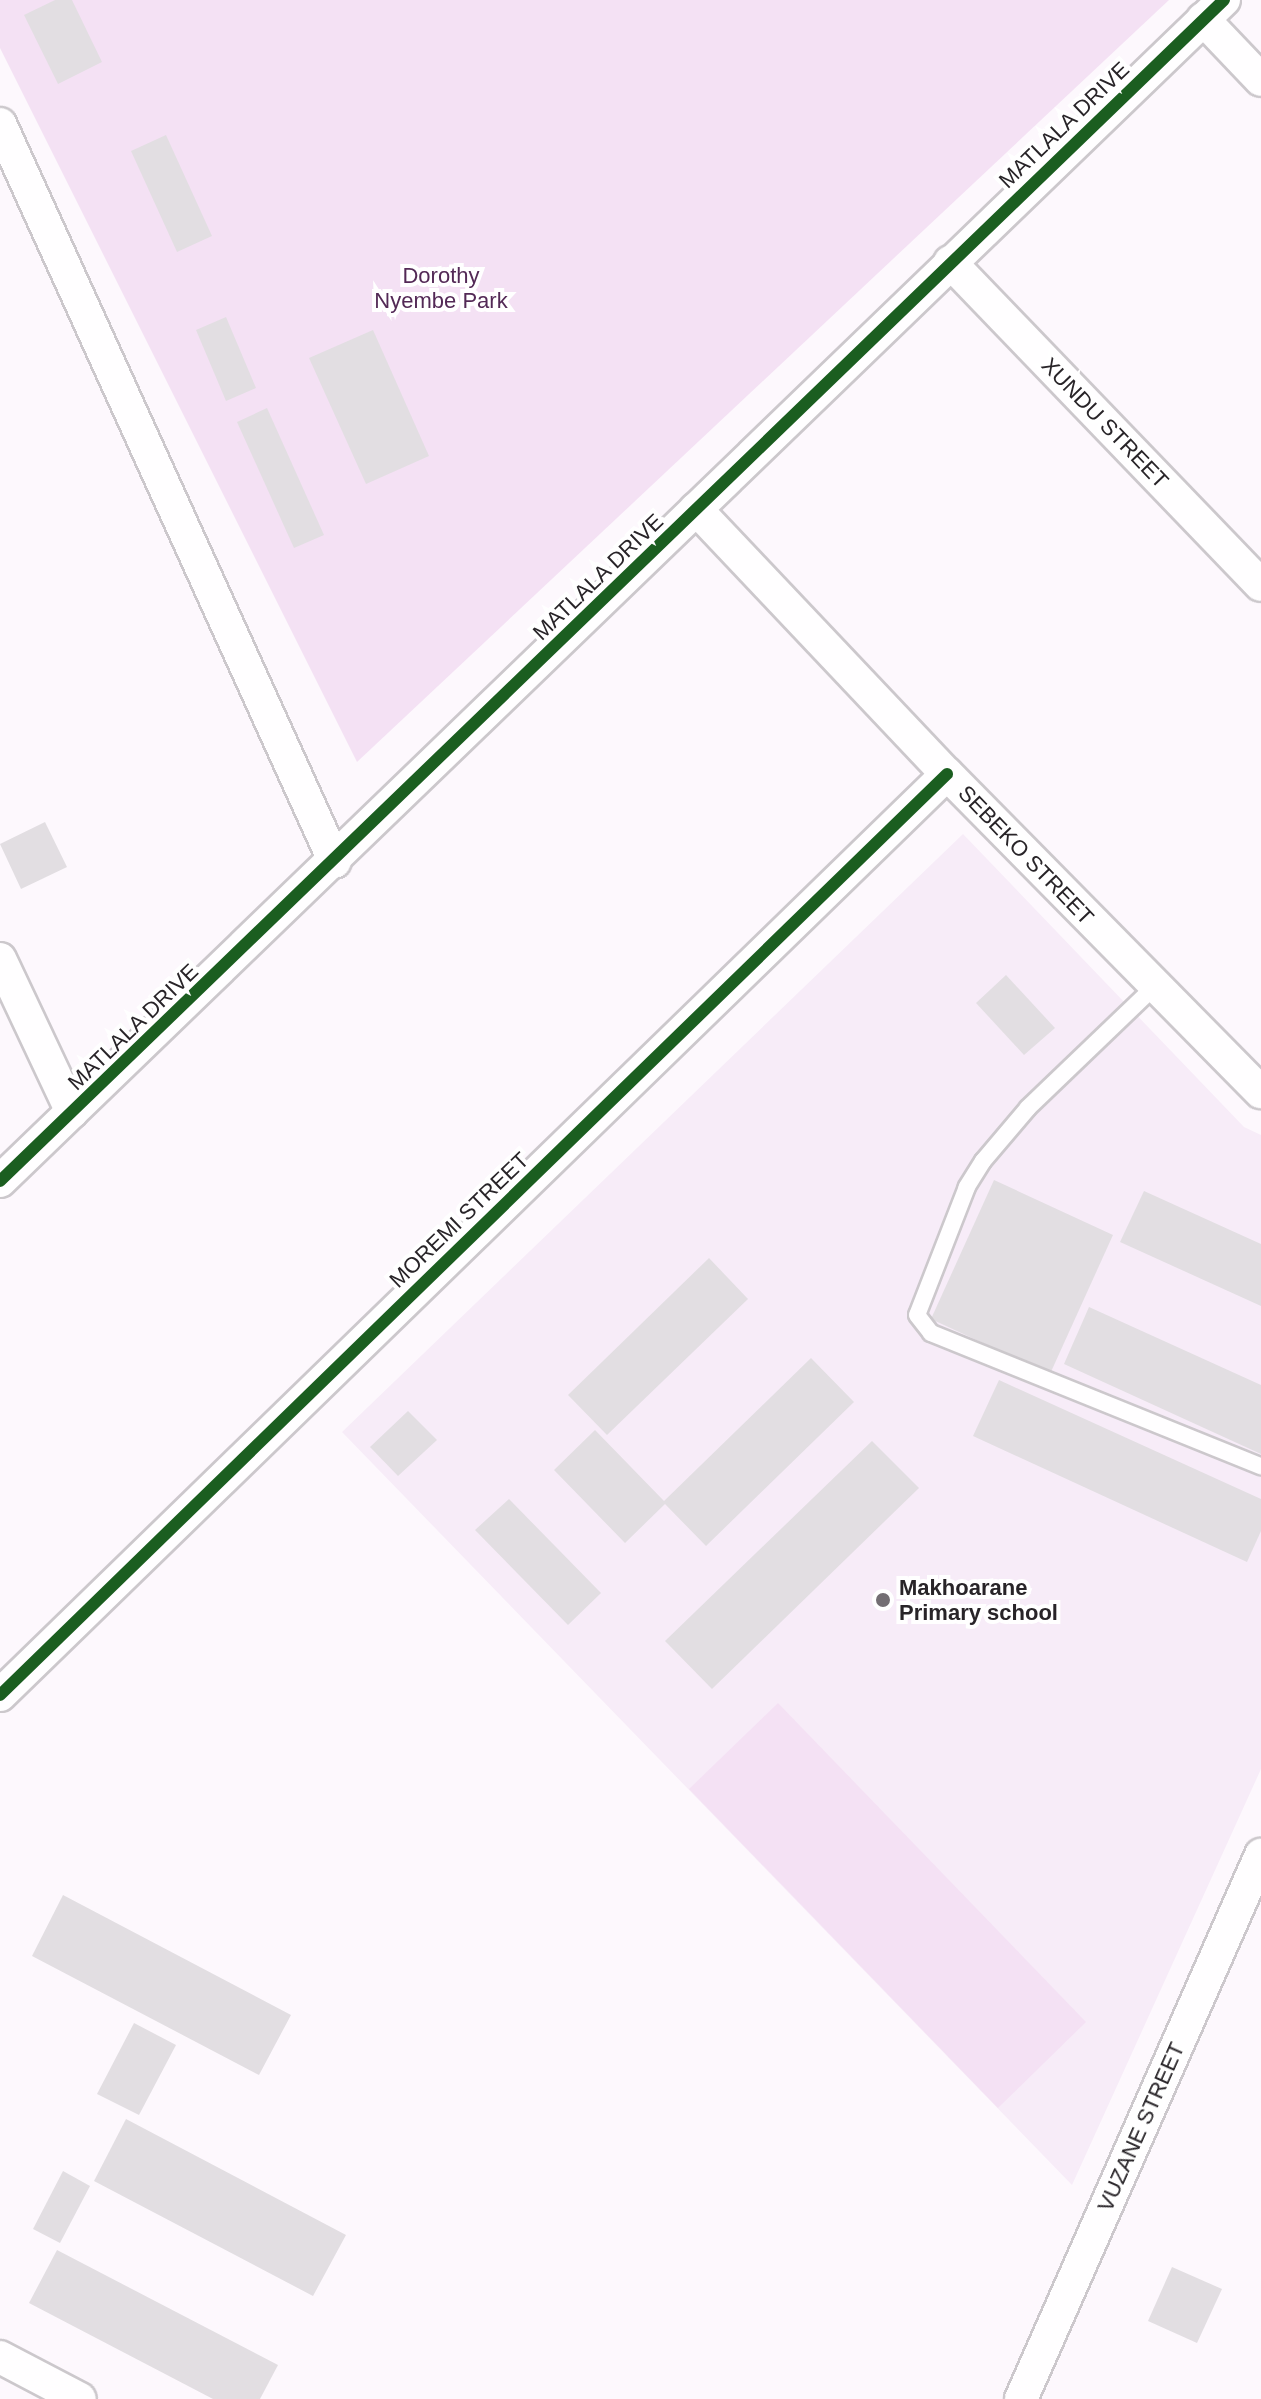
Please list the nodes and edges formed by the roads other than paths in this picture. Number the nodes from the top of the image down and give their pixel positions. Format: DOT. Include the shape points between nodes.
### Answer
graph roads {
  1 [pos="1213,10"];
  2 [pos="1261,80"];
  3 [pos="0,124"];
  4 [pos="950,262"];
  5 [pos="696,509"];
  6 [pos="1261,585"];
  7 [pos="947,774"];
  8 [pos="335,862"];
  9 [pos="0,959"];
  10 [pos="1155,986"];
  11 [pos="1261,1092"];
  12 [pos="72,1112"];
  13 [pos="0,1181"];
  14 [pos="1261,1466"];
  15 [pos="0,1695"];
  16 [pos="1261,1855"];
  17 [pos="0,2357"];
  18 [pos="80,2399"];
  19 [pos="1021,2399"];
  1 -- 2 [label="street"];
  1 -- 4 [label="street, MATLALA DRIVE"];
  3 -- 8 [label="street"];
  4 -- 5 [label="street, MATLALA DRIVE"];
  4 -- 6 [label="street, XUNDU STREET"];
  5 -- 7 [label="street, SEBEKO STREET"];
  5 -- 8 [label="street, MATLALA DRIVE"];
  7 -- 10 [label="street, SEBEKO STREET"];
  7 -- 15 [label="street, MOREMI STREET"];
  8 -- 12 [label="street, MATLALA DRIVE"];
  9 -- 12 [label="street"];
  10 -- 11 [label="street, SEBEKO STREET"];
  10 -- 14 [label="lane" via="1028,1108 983,1161 922,1293 917,1315 931,1333"];
  12 -- 13 [label="street, MATLALA DRIVE"];
  16 -- 19 [label="street, VUZANE STREET"];
  17 -- 18 [label="street"];
}
